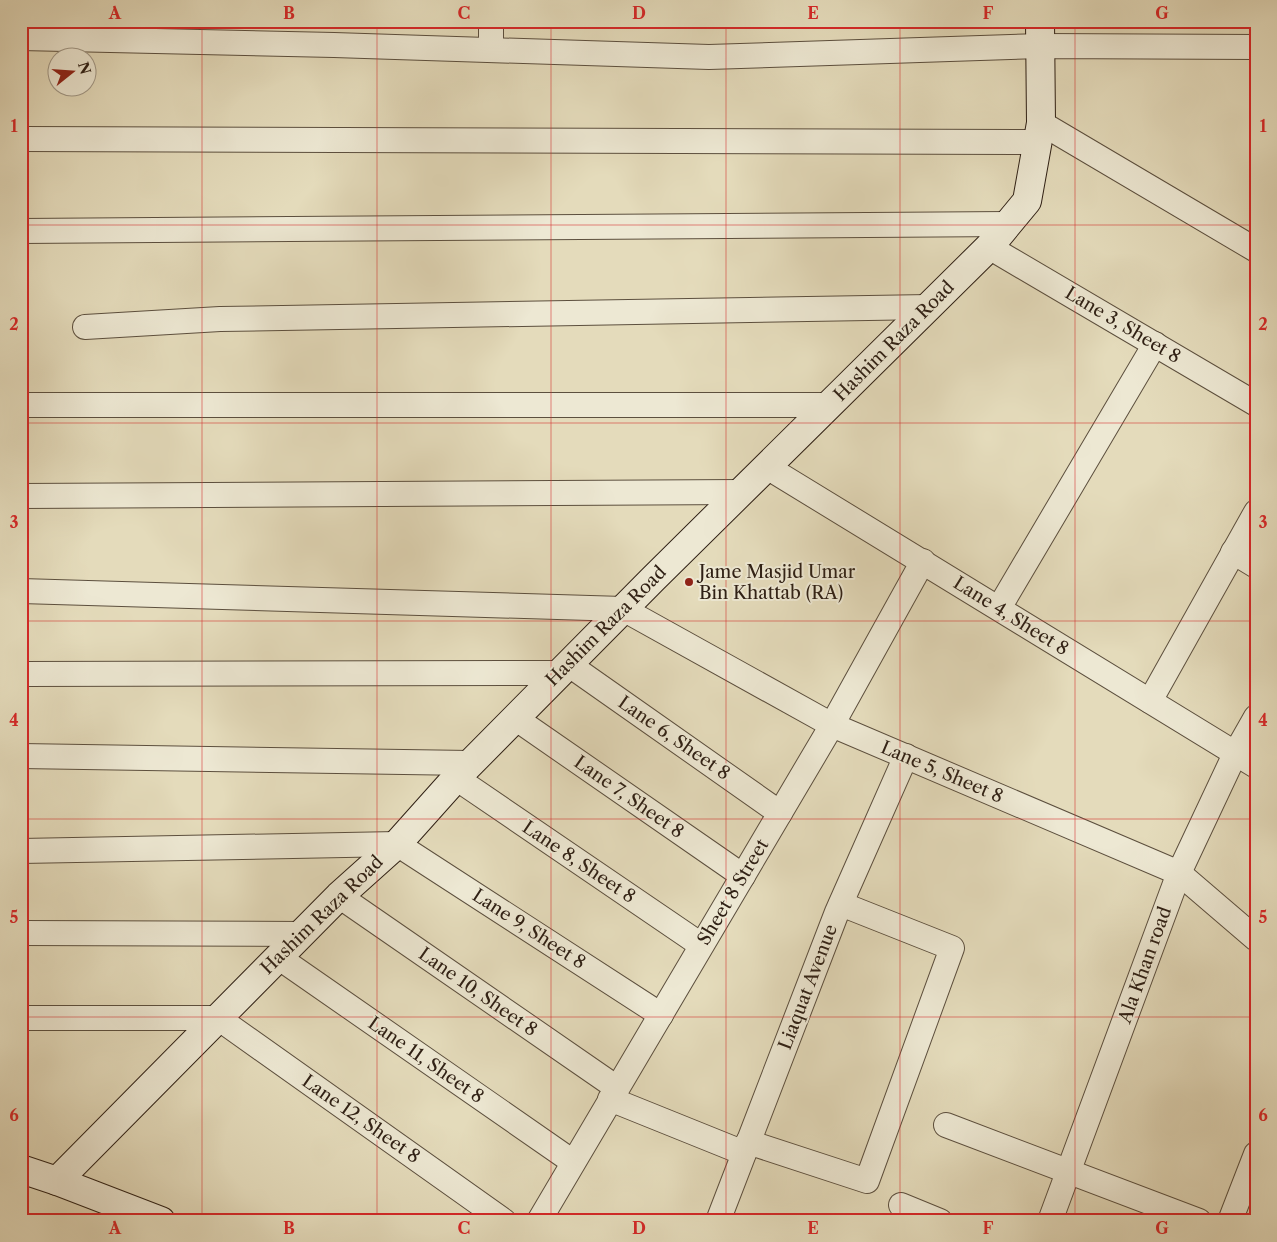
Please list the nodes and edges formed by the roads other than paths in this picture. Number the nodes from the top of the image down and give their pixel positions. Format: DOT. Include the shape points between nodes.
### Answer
graph roads {
  1 [pos="491,21"];
  2 [pos="23,32"];
  3 [pos="1040,34"];
  4 [pos="1256,47"];
  5 [pos="491,50"];
  6 [pos="1040,133"];
  7 [pos="21,140"];
  8 [pos="1008,224"];
  9 [pos="21,231"];
  10 [pos="989,247"];
  11 [pos="1256,250"];
  12 [pos="928,307"];
  13 [pos="85,327"];
  14 [pos="1155,344"];
  15 [pos="1256,404"];
  16 [pos="21,405"];
  17 [pos="829,406"];
  18 [pos="766,467"];
  19 [pos="741,492"];
  20 [pos="21,496"];
  21 [pos="1256,512"];
  22 [pos="1233,552"];
  23 [pos="923,562"];
  24 [pos="1256,566"];
  25 [pos="21,591"];
  26 [pos="623,608"];
  27 [pos="999,608"];
  28 [pos="564,668"];
  29 [pos="21,674"];
  30 [pos="1150,701"];
  31 [pos="1256,717"];
  32 [pos="515,718"];
  33 [pos="832,725"];
  34 [pos="1235,754"];
  35 [pos="21,756"];
  36 [pos="906,756"];
  37 [pos="1256,766"];
  38 [pos="463,770"];
  39 [pos="780,813"];
  40 [pos="397,844"];
  41 [pos="21,851"];
  42 [pos="1179,873"];
  43 [pos="743,876"];
  44 [pos="339,896"];
  45 [pos="841,904"];
  46 [pos="21,933"];
  47 [pos="302,934"];
  48 [pos="1256,939"];
  49 [pos="702,946"];
  50 [pos="278,957"];
  51 [pos="661,1014"];
  52 [pos="21,1018"];
  53 [pos="218,1018"];
  54 [pos="614,1094"];
  55 [pos="946,1124"];
  56 [pos="746,1147"];
  57 [pos="1256,1154"];
  58 [pos="573,1162"];
  59 [pos="21,1169"];
  60 [pos="1069,1171"];
  61 [pos="57,1181"];
  62 [pos="901,1206"];
  63 [pos="161,1221"];
  64 [pos="504,1221"];
  65 [pos="539,1221"];
  66 [pos="718,1221"];
  67 [pos="940,1221"];
  68 [pos="1050,1221"];
  69 [pos="1200,1221"];
  70 [pos="1230,1221"];
  1 -- 5 [label="street"];
  2 -- 5 [label="street"];
  3 -- 4 [label="street"];
  3 -- 5 [label="street" via="708,57"];
  3 -- 6 [label="street, Hashim Raza Road"];
  6 -- 7 [label="street"];
  6 -- 8 [label="street, Hashim Raza Road" via="1027,201"];
  6 -- 11 [label="street"];
  8 -- 9 [label="street"];
  8 -- 10 [label="street, Hashim Raza Road"];
  10 -- 12 [label="street, Hashim Raza Road"];
  10 -- 14 [label="street, Lane 3, Sheet 8"];
  12 -- 13 [label="street" via="220,318"];
  12 -- 17 [label="street, Hashim Raza Road"];
  14 -- 15 [label="street, Lane 3, Sheet 8"];
  14 -- 27 [label="street"];
  16 -- 17 [label="street"];
  17 -- 18 [label="street, Hashim Raza Road"];
  18 -- 19 [label="street, Hashim Raza Road"];
  18 -- 23 [label="street, Lane 4, Sheet 8"];
  19 -- 20 [label="street"];
  19 -- 26 [label="street, Hashim Raza Road"];
  21 -- 22 [label="street"];
  22 -- 24 [label="street"];
  22 -- 30 [label="street"];
  23 -- 27 [label="street, Lane 4, Sheet 8"];
  23 -- 33 [label="street, Sheet 8 Street"];
  25 -- 26 [label="street"];
  26 -- 28 [label="street, Hashim Raza Road"];
  26 -- 33 [label="street, Lane 5, Sheet 8"];
  27 -- 30 [label="street, Lane 4, Sheet 8"];
  28 -- 29 [label="street"];
  28 -- 32 [label="street, Hashim Raza Road"];
  28 -- 39 [label="street, Lane 6, Sheet 8"];
  30 -- 34 [label="street, Lane 4, Sheet 8"];
  31 -- 34 [label="street, Ala Khan road"];
  32 -- 38 [label="street, Hashim Raza Road"];
  32 -- 43 [label="street, Lane 7, Sheet 8"];
  33 -- 36 [label="street, Lane 5, Sheet 8"];
  33 -- 39 [label="street, Sheet 8 Street"];
  34 -- 37 [label="street, Lane 4, Sheet 8"];
  34 -- 42 [label="street, Ala Khan road"];
  35 -- 38 [label="street"];
  36 -- 42 [label="street, Lane 5, Sheet 8"];
  36 -- 45 [label="street, Liaquat Avenue"];
  38 -- 40 [label="street, Hashim Raza Road"];
  38 -- 49 [label="street, Lane 8, Sheet 8"];
  39 -- 43 [label="street, Sheet 8 Street"];
  40 -- 41 [label="street"];
  40 -- 44 [label="street, Hashim Raza Road"];
  40 -- 51 [label="street, Lane 9, Sheet 8"];
  42 -- 48 [label="street, Lane 5, Sheet 8"];
  42 -- 60 [label="street, Ala Khan road"];
  43 -- 49 [label="street, Sheet 8 Street"];
  44 -- 47 [label="street, Hashim Raza Road"];
  44 -- 54 [label="street, Lane 10, Sheet 8"];
  45 -- 56 [label="street, Liaquat Avenue"];
  45 -- 56 [label="street, Lane 10, Sheet 8" via="952,948 867,1181"];
  46 -- 47 [label="street"];
  47 -- 50 [label="street, Hashim Raza Road"];
  49 -- 51 [label="street, Sheet 8 Street"];
  50 -- 53 [label="street, Hashim Raza Road"];
  50 -- 58 [label="street, Lane 11, Sheet 8"];
  51 -- 54 [label="street, Sheet 8 Street"];
  52 -- 53 [label="street"];
  53 -- 61 [label="street, Hashim Raza Road"];
  53 -- 64 [label="street, Lane 12, Sheet 8"];
  54 -- 56 [label="street, Lane 10, Sheet 8"];
  54 -- 58 [label="street, Sheet 8 Street"];
  55 -- 60 [label="street"];
  56 -- 66 [label="street, Liaquat Avenue"];
  57 -- 70 [label="street"];
  58 -- 65 [label="street, Sheet 8 Street"];
  59 -- 61 [label="street"];
  60 -- 68 [label="street, Ala Khan road"];
  60 -- 69 [label="street"];
  61 -- 63 [label="street"];
  62 -- 67 [label="street"];
}
